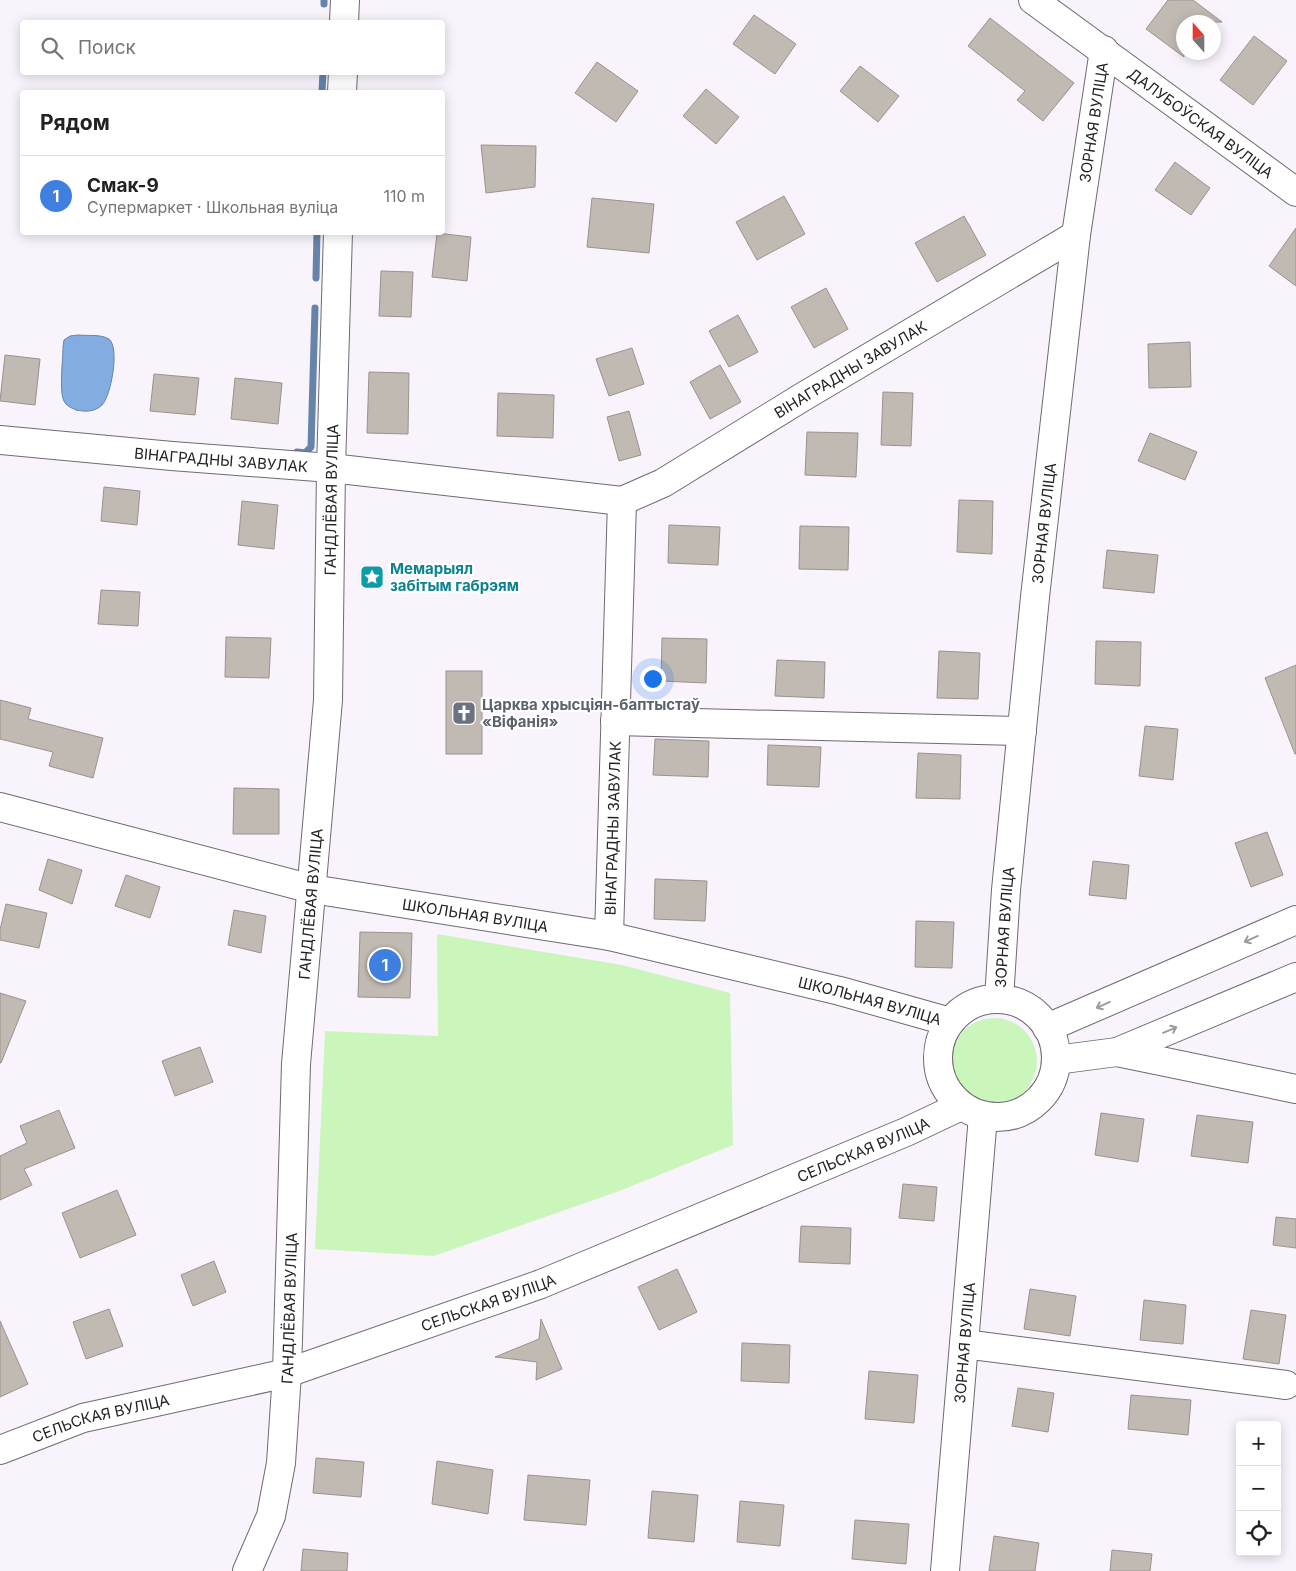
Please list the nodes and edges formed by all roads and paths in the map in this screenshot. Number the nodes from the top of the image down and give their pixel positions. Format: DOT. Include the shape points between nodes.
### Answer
graph roads {
  1 [pos="345,0"];
  2 [pos="1033,0"];
  3 [pos="344,20"];
  4 [pos="1104,50"];
  5 [pos="343,75"];
  6 [pos="342,90"];
  7 [pos="1296,192"];
  8 [pos="338,235"];
  9 [pos="1076,235"];
  10 [pos="0,440"];
  11 [pos="331,468"];
  12 [pos="622,501"];
  13 [pos="614,721"];
  14 [pos="1022,732"];
  15 [pos="0,807"];
  16 [pos="312,890"];
  17 [pos="1296,920"];
  18 [pos="609,936"];
  19 [pos="1296,977"];
  20 [pos="999,999"];
  21 [pos="950,1022"];
  22 [pos="1048,1028"];
  23 [pos="1117,1052"];
  24 [pos="1056,1060"];
  25 [pos="1296,1088"];
  26 [pos="972,1111"];
  27 [pos="964,1344"];
  28 [pos="286,1373"];
  29 [pos="1286,1385"];
  30 [pos="0,1450"];
  31 [pos="247,1571"];
  32 [pos="945,1571"];
  1 -- 3 [label="street"];
  2 -- 4 [label="street, ДАЛУБОЎСКАЯ ВУЛІЦА"];
  4 -- 7 [label="street, ДАЛУБОЎСКАЯ ВУЛІЦА"];
  4 -- 9 [label="street, ЗОРНАЯ ВУЛІЦА"];
  5 -- 6 [label="street"];
  8 -- 11 [label="street, ГАНДЛЁВАЯ ВУЛІЦА"];
  9 -- 12 [label="street, ВІНАГРАДНЫ ЗАВУЛАК" via="663,483"];
  9 -- 14 [label="street, ЗОРНАЯ ВУЛІЦА"];
  10 -- 11 [label="street, ВІНАГРАДНЫ ЗАВУЛАК"];
  11 -- 12 [label="street, ВІНАГРАДНЫ ЗАВУЛАК"];
  11 -- 16 [label="street, ГАНДЛЁВАЯ ВУЛІЦА" via="328,700"];
  12 -- 13 [label="street, ВІНАГРАДНЫ ЗАВУЛАК"];
  13 -- 14 [label="street, ВІНАГРАДНЫ ЗАВУЛАК"];
  13 -- 18 [label="street, ВІНАГРАДНЫ ЗАВУЛАК"];
  14 -- 20 [label="street, ЗОРНАЯ ВУЛІЦА"];
  15 -- 16 [label="street, ШКОЛЬНАЯ ВУЛІЦА"];
  16 -- 18 [label="street, ШКОЛЬНАЯ ВУЛІЦА"];
  16 -- 28 [label="street, ГАНДЛЁВАЯ ВУЛІЦА" via="296,1064"];
  17 -- 22 [label="street, one-way"];
  18 -- 21 [label="street, ШКОЛЬНАЯ ВУЛІЦА" via="840,991"];
  23 -- 19 [label="street, one-way"];
  20 -- 21 [label="street, ЗОРНАЯ ВУЛІЦА" via="980,1001"];
  20 -- 22 [label="street, ЗОРНАЯ ВУЛІЦА" via="1018,1003 1035,1013"];
  21 -- 26 [label="street, ЗОРНАЯ ВУЛІЦА" via="939,1043 938,1067 945,1089"];
  22 -- 24 [label="street, ЗОРНАЯ ВУЛІЦА"];
  23 -- 24 [label="street"];
  23 -- 25 [label="street"];
  24 -- 26 [label="street, ЗОРНАЯ ВУЛІЦА" via="1053,1076 1043,1095 1026,1110 1005,1117"];
  26 -- 27 [label="street, ЗОРНАЯ ВУЛІЦА"];
  26 -- 28 [label="street, СЕЛЬСКАЯ ВУЛІЦА" via="906,1132 541,1284"];
  27 -- 29 [label="street"];
  27 -- 32 [label="street, ЗОРНАЯ ВУЛІЦА"];
  28 -- 30 [label="street, СЕЛЬСКАЯ ВУЛІЦА" via="83,1418"];
  28 -- 31 [label="street, ГАНДЛЁВАЯ ВУЛІЦА" via="281,1463 271,1516"];
}
